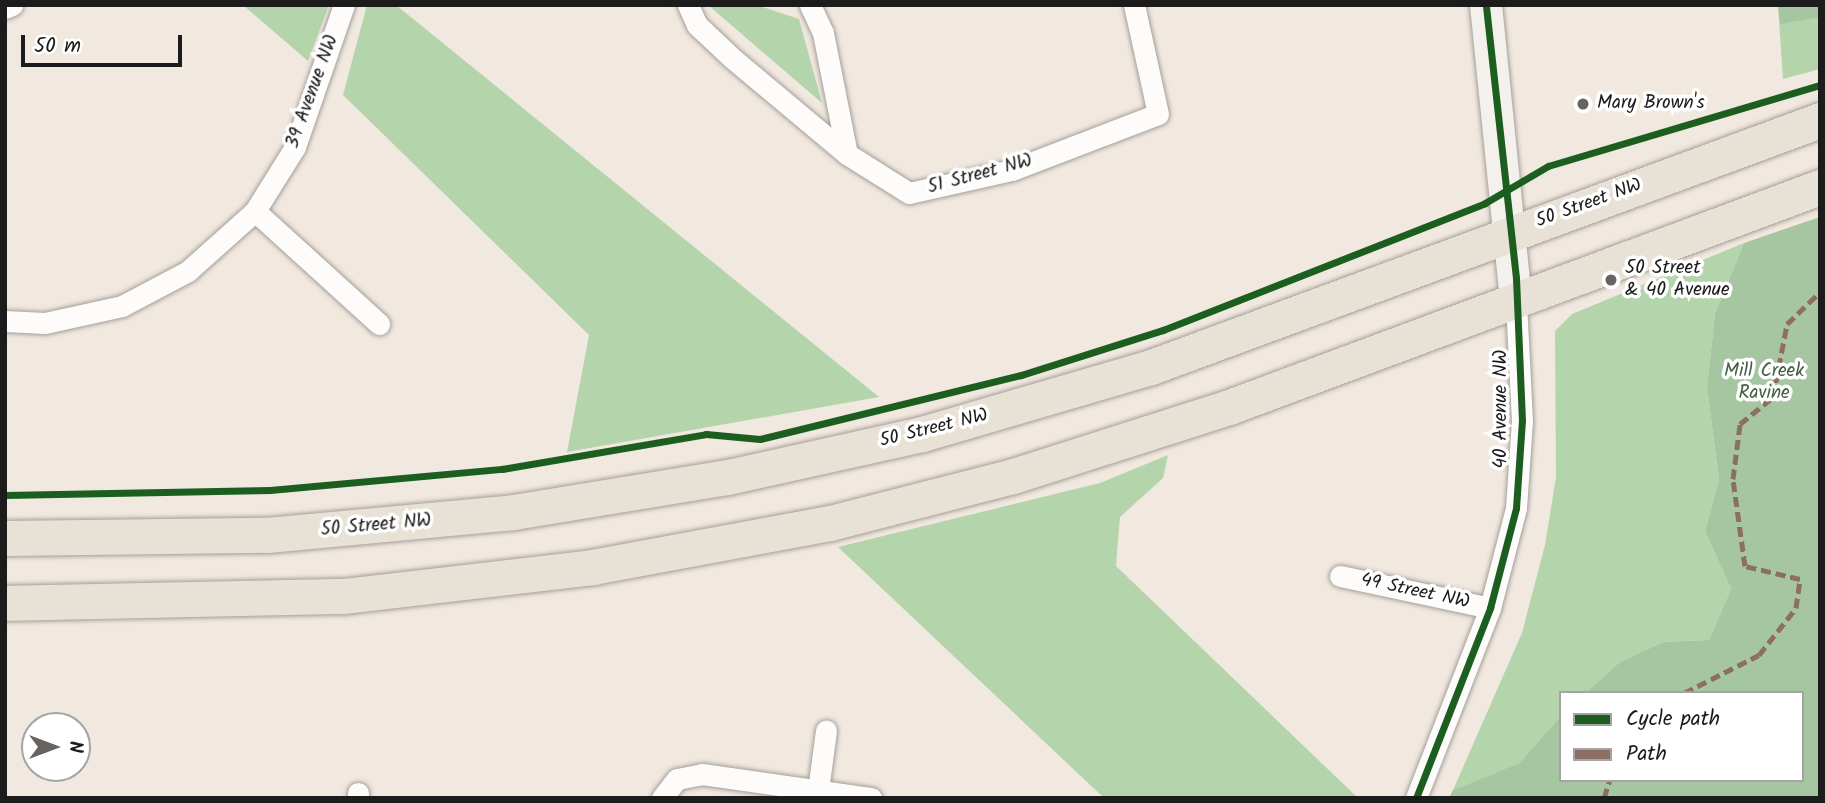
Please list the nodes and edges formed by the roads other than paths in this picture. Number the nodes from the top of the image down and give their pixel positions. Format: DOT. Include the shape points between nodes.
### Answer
graph roads {
  1 [pos="12,5"];
  2 [pos="344,5"];
  3 [pos="688,5"];
  4 [pos="810,5"];
  5 [pos="1134,5"];
  6 [pos="1486,5"];
  7 [pos="5,8"];
  8 [pos="1820,120"];
  9 [pos="847,155"];
  10 [pos="1820,187"];
  11 [pos="255,211"];
  12 [pos="1512,232"];
  13 [pos="1516,302"];
  14 [pos="5,321"];
  15 [pos="379,324"];
  16 [pos="5,538"];
  17 [pos="1340,576"];
  18 [pos="5,603"];
  19 [pos="1490,608"];
  20 [pos="826,731"];
  21 [pos="818,790"];
  22 [pos="666,791"];
  23 [pos="871,798"];
  24 [pos="1416,798"];
  1 -- 7 [label="street"];
  2 -- 11 [label="street, 39 Avenue NW" via="295,147"];
  3 -- 9 [label="street, 51 Street NW" via="697,25"];
  4 -- 9 [label="street" via="823,33"];
  5 -- 9 [label="street, 51 Street NW" via="1158,114 1012,170 909,193"];
  6 -- 12 [label="street, 40 Avenue NW"];
  8 -- 12 [label="main road, 50 Street NW"];
  10 -- 13 [label="main road"];
  11 -- 14 [label="street, 39 Avenue NW" via="188,271 122,306 45,323"];
  11 -- 15 [label="street"];
  12 -- 13 [label="street, 40 Avenue NW"];
  12 -- 16 [label="main road, 50 Street NW" via="1151,367 922,434 728,477 382,527 152,540"];
  13 -- 18 [label="main road" via="1115,446 831,523 592,567 343,596"];
  13 -- 19 [label="street, 40 Avenue NW" via="1522,421 1516,508"];
  17 -- 19 [label="street, 49 Street NW"];
  19 -- 24 [label="street, 40 Avenue NW"];
  20 -- 21 [label="street"];
  21 -- 22 [label="street" via="702,774"];
  21 -- 23 [label="street"];
}
